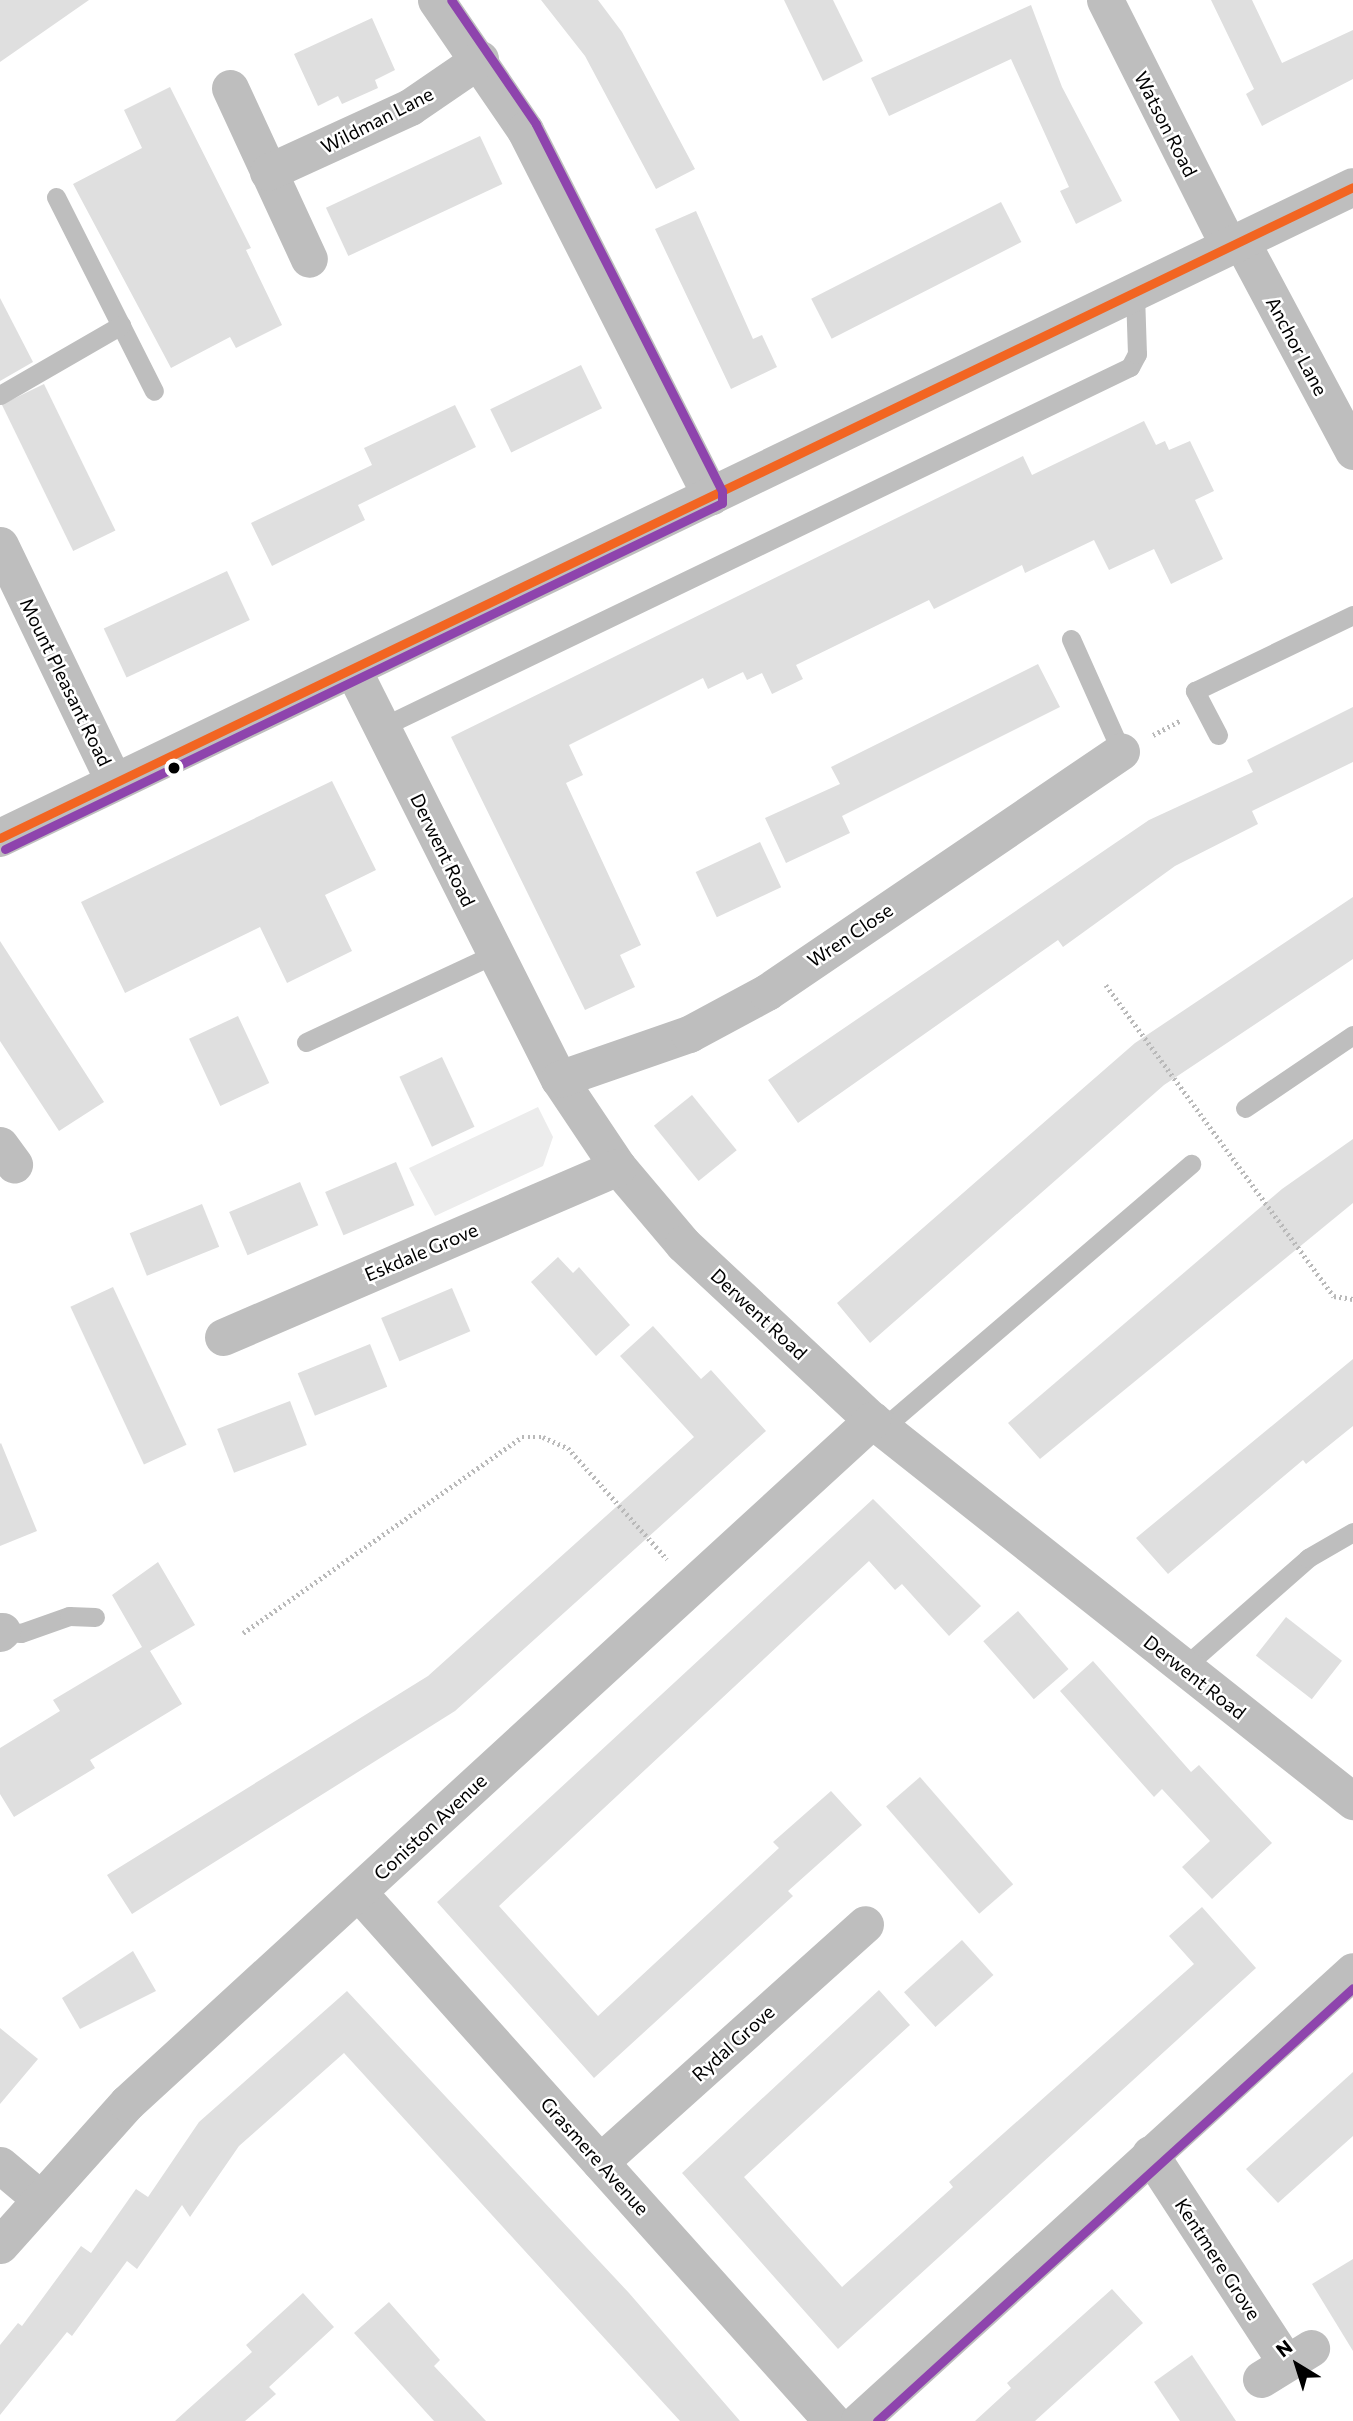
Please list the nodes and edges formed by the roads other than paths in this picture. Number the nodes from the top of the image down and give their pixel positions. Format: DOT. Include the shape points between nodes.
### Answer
graph roads {
  1 [pos="436,0"];
  2 [pos="1105,0"];
  3 [pos="480,59"];
  4 [pos="230,88"];
  5 [pos="268,172"];
  6 [pos="1353,187"];
  7 [pos="56,197"];
  8 [pos="1235,244"];
  9 [pos="309,259"];
  10 [pos="1135,293"];
  11 [pos="121,325"];
  12 [pos="155,391"];
  13 [pos="0,395"];
  14 [pos="1351,442"];
  15 [pos="711,497"];
  16 [pos="0,545"];
  17 [pos="1353,615"];
  18 [pos="1070,639"];
  19 [pos="353,670"];
  20 [pos="382,727"];
  21 [pos="1218,735"];
  22 [pos="1121,751"];
  23 [pos="114,782"];
  24 [pos="0,838"];
  25 [pos="495,954"];
  26 [pos="1353,1035"];
  27 [pos="306,1042"];
  28 [pos="559,1079"];
  29 [pos="1245,1108"];
  30 [pos="1191,1164"];
  31 [pos="618,1167"];
  32 [pos="223,1337"];
  33 [pos="878,1424"];
  34 [pos="1353,1532"];
  35 [pos="95,1617"];
  36 [pos="1,1632"];
  37 [pos="1183,1668"];
  38 [pos="1353,1801"];
  39 [pos="358,1892"];
  40 [pos="865,1924"];
  41 [pos="1353,1971"];
  42 [pos="1150,2154"];
  43 [pos="600,2162"];
  44 [pos="0,2165"];
  45 [pos="38,2197"];
  46 [pos="0,2245"];
  47 [pos="1286,2364"];
  48 [pos="832,2421"];
  49 [pos="859,2421"];
  1 -- 3 [label="street"];
  2 -- 8 [label="street, Watson Road"];
  3 -- 5 [label="street, Wildman Lane" via="410,107"];
  3 -- 15 [label="street" via="545,167"];
  4 -- 5 [label="street"];
  5 -- 9 [label="street"];
  6 -- 8 [label="street"];
  7 -- 11 [label="lane"];
  8 -- 10 [label="street"];
  8 -- 14 [label="street, Anchor Lane"];
  10 -- 15 [label="street"];
  10 -- 20 [label="lane" via="1137,354 1130,367"];
  11 -- 12 [label="lane"];
  11 -- 13 [label="lane"];
  15 -- 19 [label="street"];
  16 -- 23 [label="street, Mount Pleasant Road"];
  17 -- 21 [label="lane" via="1195,691"];
  18 -- 22 [label="lane"];
  19 -- 20 [label="street, Derwent Road"];
  19 -- 23 [label="street"];
  20 -- 25 [label="street, Derwent Road"];
  22 -- 28 [label="street, Wren Close" via="767,992 689,1034"];
  23 -- 24 [label="street"];
  25 -- 27 [label="lane"];
  25 -- 28 [label="street, Derwent Road"];
  26 -- 29 [label="lane"];
  28 -- 31 [label="street, Derwent Road"];
  30 -- 33 [label="lane"];
  31 -- 32 [label="street, Eskdale Grove"];
  31 -- 33 [label="street, Derwent Road" via="683,1244"];
  33 -- 37 [label="street, Derwent Road"];
  33 -- 39 [label="street, Coniston Avenue" via="691,1586"];
  34 -- 37 [label="lane" via="1308,1558"];
  35 -- 36 [label="lane" via="81,1614 22,1633"];
  37 -- 38 [label="street, Derwent Road"];
  39 -- 43 [label="street, Grasmere Avenue"];
  39 -- 45 [label="street, Coniston Avenue" via="127,2103"];
  40 -- 43 [label="street, Rydal Grove"];
  41 -- 42 [label="street"];
  42 -- 47 [label="street, Kentmere Grove"];
  42 -- 49 [label="street"];
  43 -- 48 [label="street, Grasmere Avenue"];
  44 -- 45 [label="street"];
  45 -- 46 [label="street, Coniston Avenue"];
}
